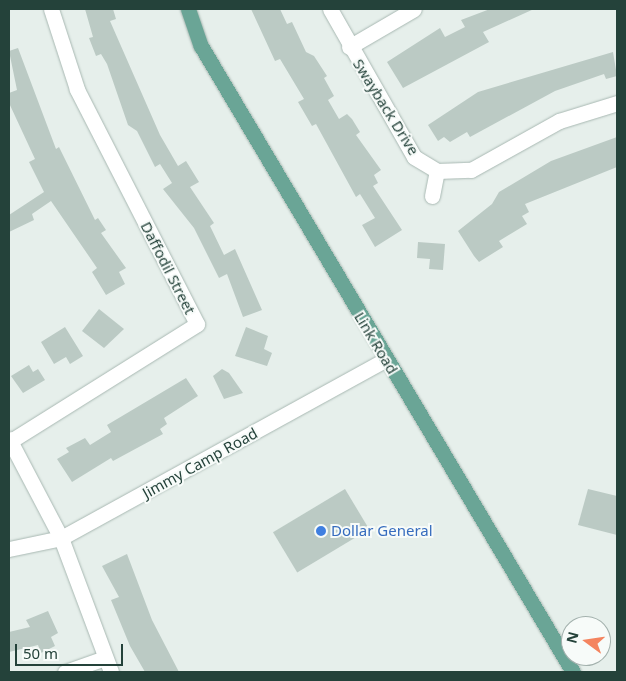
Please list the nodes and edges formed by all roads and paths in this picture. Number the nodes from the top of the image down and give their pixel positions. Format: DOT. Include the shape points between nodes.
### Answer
graph roads {
  1 [pos="51,9"];
  2 [pos="188,9"];
  3 [pos="330,9"];
  4 [pos="414,9"];
  5 [pos="350,47"];
  6 [pos="617,103"];
  7 [pos="437,171"];
  8 [pos="432,196"];
  9 [pos="385,360"];
  10 [pos="9,441"];
  11 [pos="61,538"];
  12 [pos="9,549"];
  13 [pos="105,658"];
  14 [pos="65,672"];
  15 [pos="111,672"];
  16 [pos="573,672"];
  1 -- 10 [label="street, Daffodil Street" via="77,89 197,324"];
  2 -- 9 [label="main road, Link Road" via="200,46"];
  3 -- 5 [label="street, Swayback Drive"];
  4 -- 5 [label="street"];
  5 -- 7 [label="street, Swayback Drive" via="414,157"];
  6 -- 7 [label="street" via="559,122 471,170"];
  7 -- 8 [label="street"];
  9 -- 11 [label="street, Jimmy Camp Road"];
  9 -- 16 [label="main road, Link Road"];
  10 -- 11 [label="street"];
  11 -- 12 [label="street, Jimmy Camp Road"];
  11 -- 13 [label="street"];
  13 -- 14 [label="street"];
  13 -- 15 [label="street"];
}
